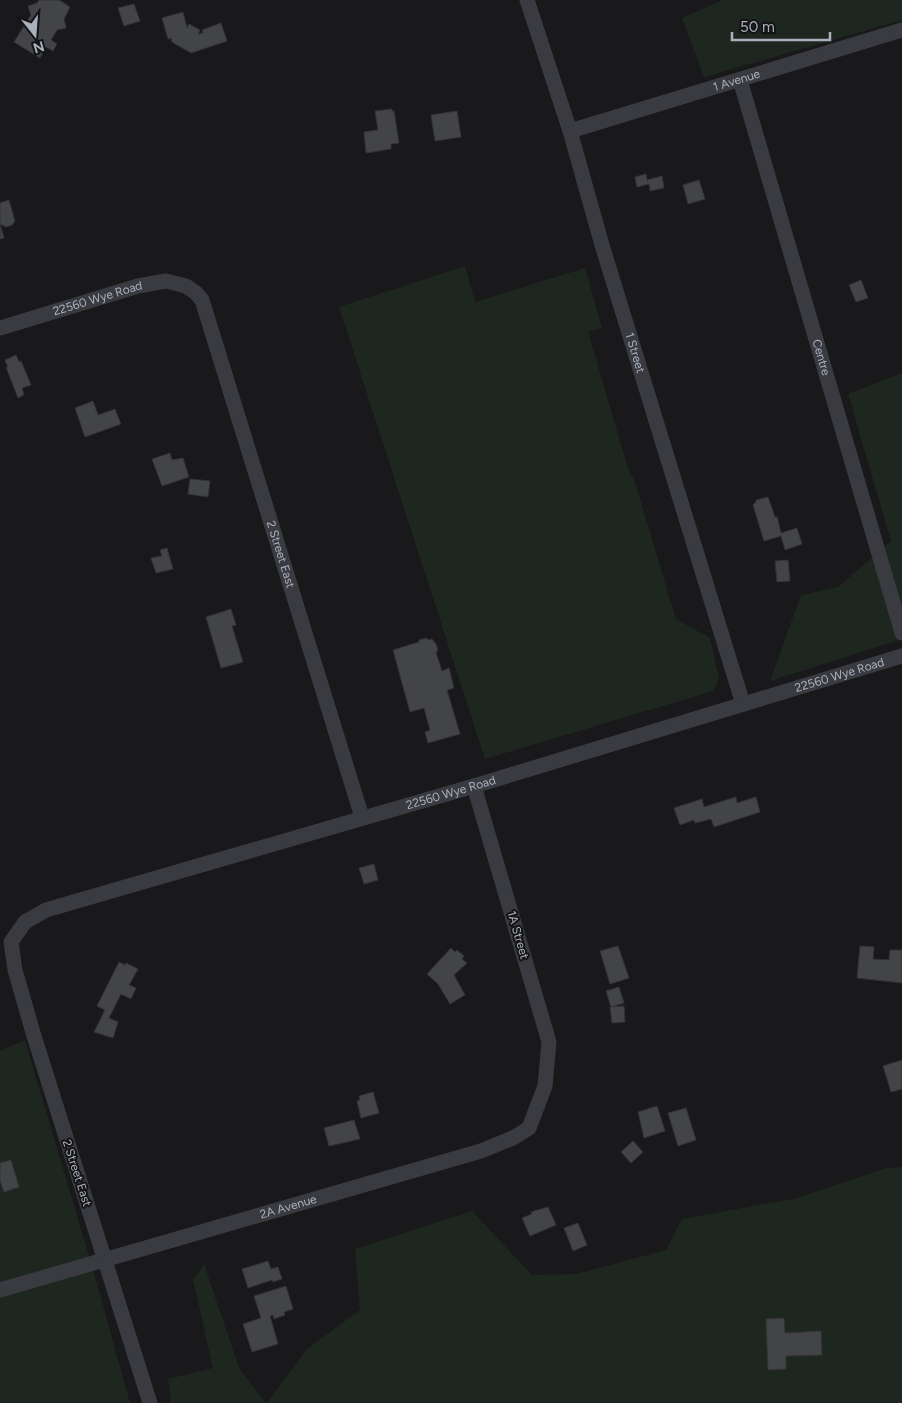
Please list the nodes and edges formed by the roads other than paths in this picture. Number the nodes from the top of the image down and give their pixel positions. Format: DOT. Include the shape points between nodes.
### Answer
graph roads {
  1 [pos="527,0"];
  2 [pos="902,30"];
  3 [pos="740,80"];
  4 [pos="570,131"];
  5 [pos="196,293"];
  6 [pos="0,328"];
  7 [pos="902,633"];
  8 [pos="902,656"];
  9 [pos="743,704"];
  10 [pos="474,786"];
  11 [pos="362,817"];
  12 [pos="11,942"];
  13 [pos="545,1086"];
  14 [pos="105,1259"];
  15 [pos="0,1290"];
  16 [pos="150,1403"];
  1 -- 4 [label="street, 1 Street"];
  2 -- 3 [label="street, 1 Avenue"];
  3 -- 4 [label="street, 1 Avenue"];
  3 -- 7 [label="street, Centre"];
  4 -- 9 [label="street, 1 Street" via="602,246"];
  5 -- 6 [label="street, 22560 Wye Road" via="173,281 152,283"];
  5 -- 11 [label="street, 2 Street East" via="202,300"];
  8 -- 9 [label="street, 22560 Wye Road"];
  9 -- 10 [label="street, 22560 Wye Road"];
  10 -- 11 [label="street, 22560 Wye Road"];
  10 -- 13 [label="street, 1A Street" via="549,1042"];
  11 -- 12 [label="street, 22560 Wye Road" via="46,910 25,922"];
  12 -- 14 [label="street, 2 Street East" via="15,970 34,1036"];
  13 -- 14 [label="street, 2A Avenue" via="529,1128 481,1151"];
  14 -- 15 [label="street, 2A Avenue"];
  14 -- 16 [label="street, 2 Street East"];
}
